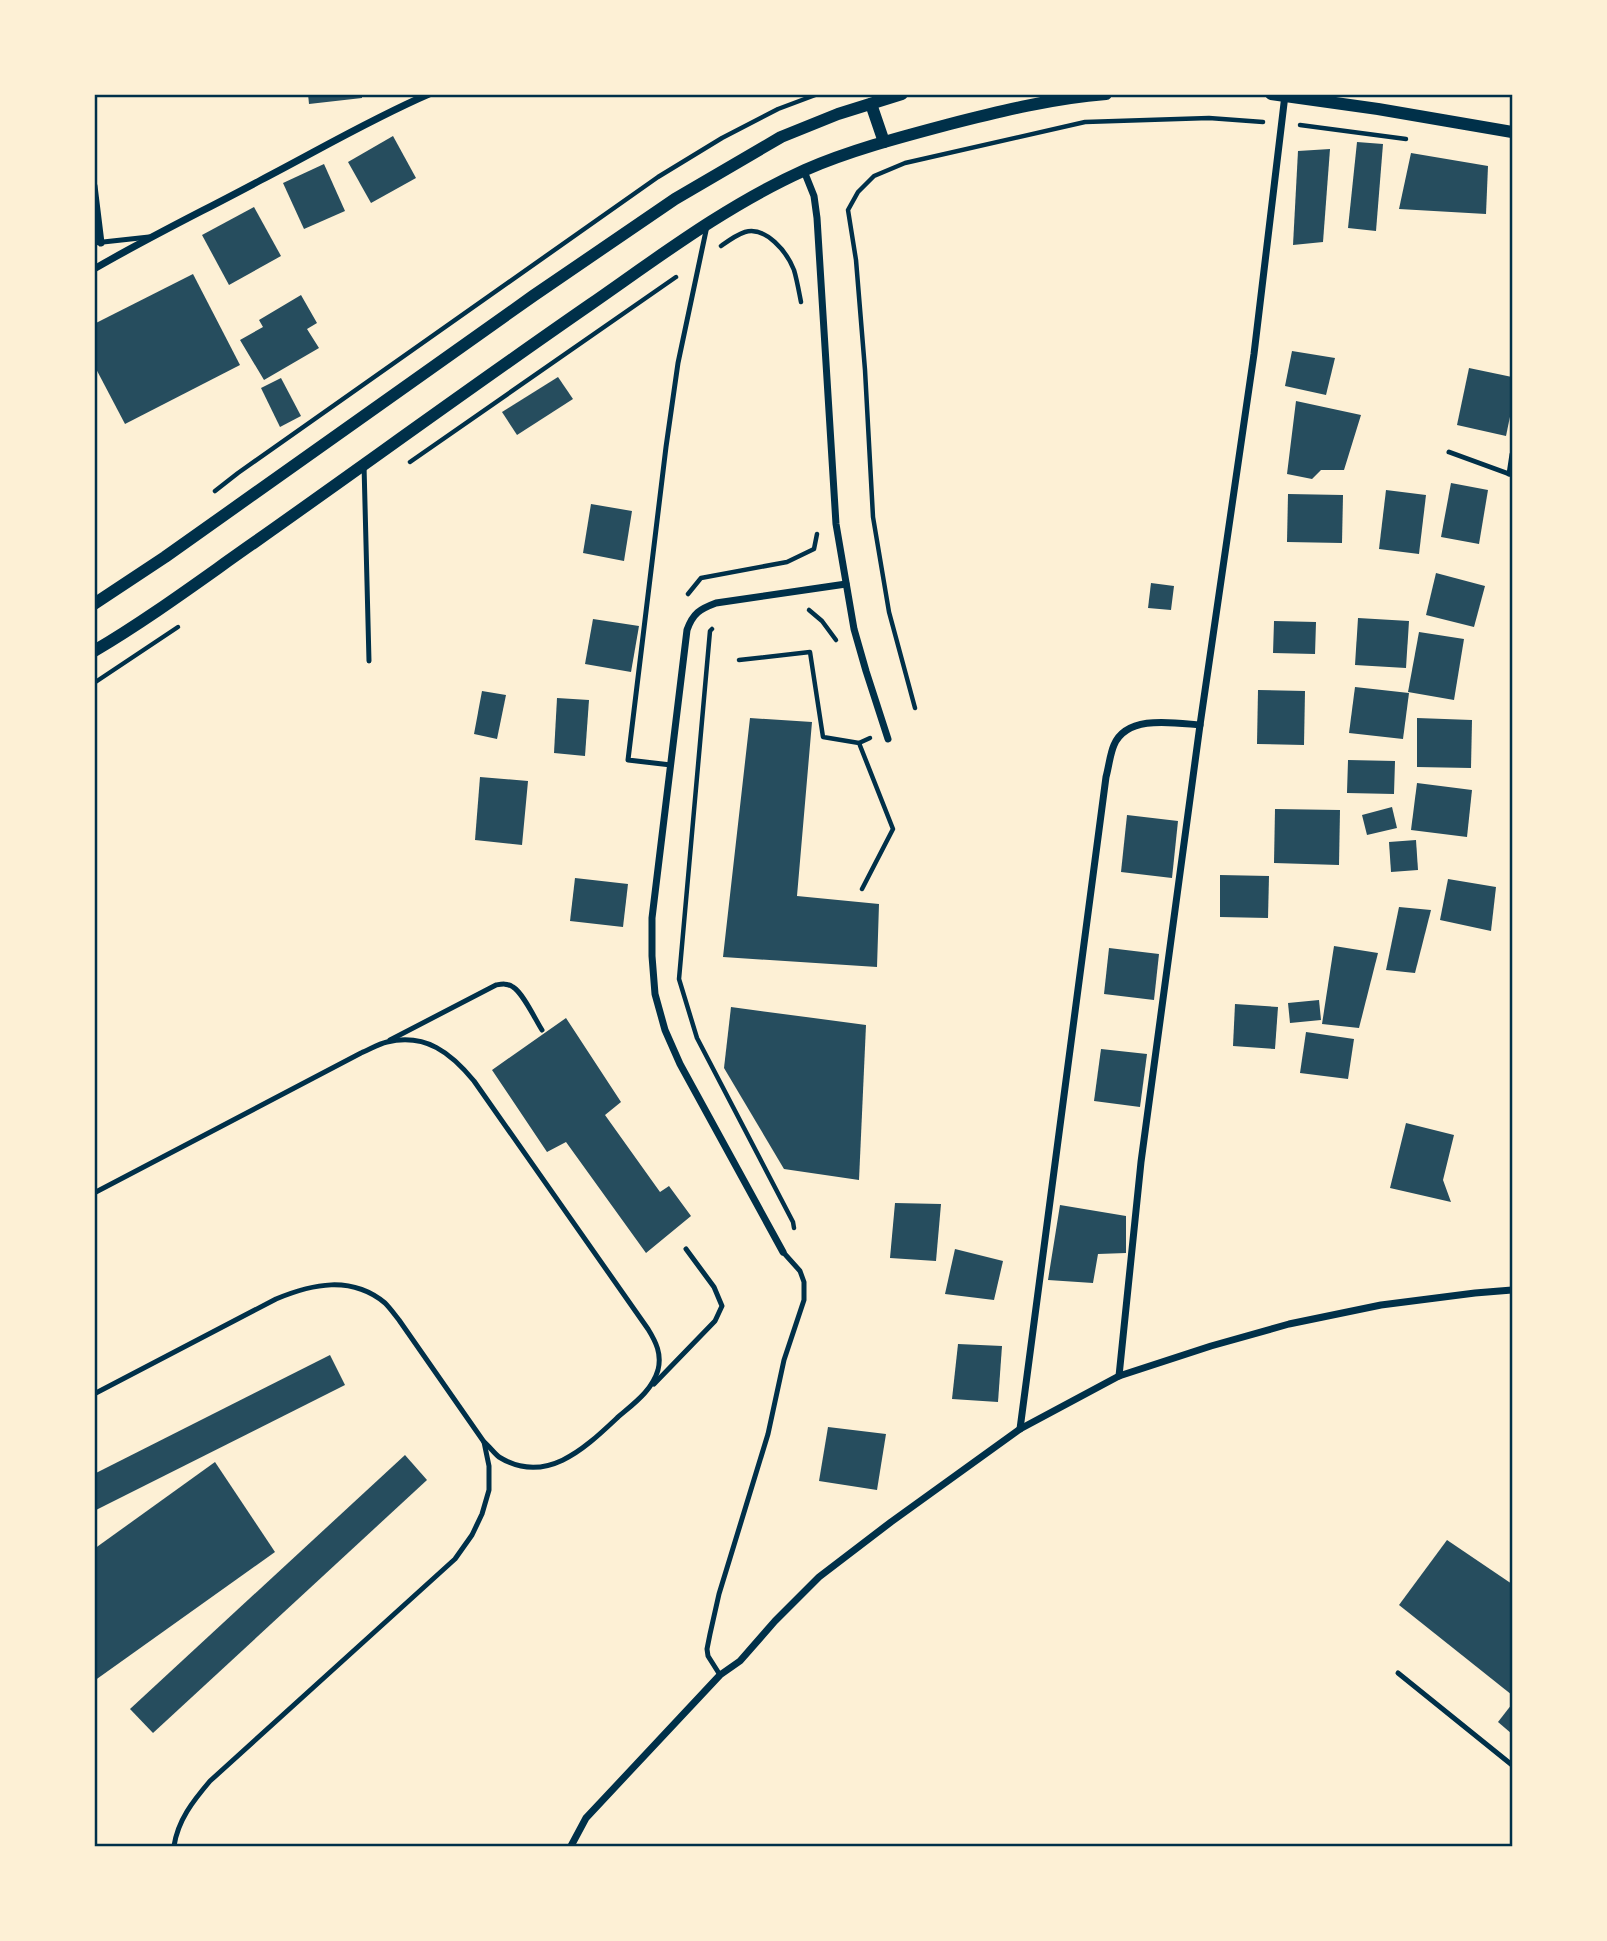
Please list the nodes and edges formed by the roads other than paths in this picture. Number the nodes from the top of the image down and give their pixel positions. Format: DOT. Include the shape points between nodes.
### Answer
graph roads {
  1 [pos="429,94"];
  2 [pos="902,94"];
  3 [pos="1106,94"];
  4 [pos="1271,94"];
  5 [pos="1285,95"];
  6 [pos="412,98"];
  7 [pos="871,104"];
  8 [pos="1513,132"];
  9 [pos="884,142"];
  10 [pos="804,171"];
  11 [pos="94,186"];
  12 [pos="708,223"];
  13 [pos="149,237"];
  14 [pos="98,243"];
  15 [pos="94,269"];
  16 [pos="1449,452"];
  17 [pos="1513,454"];
  18 [pos="364,465"];
  19 [pos="1511,474"];
  20 [pos="845,584"];
  21 [pos="94,604"];
  22 [pos="94,651"];
  23 [pos="369,661"];
  24 [pos="1200,725"];
  25 [pos="888,739"];
  26 [pos="671,765"];
  27 [pos="542,1030"];
  28 [pos="386,1042"];
  29 [pos="94,1193"];
  30 [pos="686,1249"];
  31 [pos="783,1252"];
  32 [pos="1513,1290"];
  33 [pos="1119,1376"];
  34 [pos="652,1386"];
  35 [pos="94,1394"];
  36 [pos="1020,1429"];
  37 [pos="484,1442"];
  38 [pos="1398,1673"];
  39 [pos="720,1675"];
  40 [pos="1513,1765"];
  41 [pos="174,1846"];
  42 [pos="571,1846"];
  1 -- 6 [label="street"];
  2 -- 7 [label="street"];
  3 -- 9 [label="street" via="1035,105"];
  4 -- 5 [label="street"];
  5 -- 8 [label="street"];
  5 -- 24 [label="street" via="1254,355"];
  6 -- 13 [label="street"];
  7 -- 9 [label="street"];
  7 -- 21 [label="street" via="781,137 675,200"];
  9 -- 10 [label="street"];
  10 -- 12 [label="street"];
  10 -- 20 [label="street" via="817,218 835,510"];
  11 -- 14 [label="street"];
  12 -- 18 [label="street"];
  12 -- 26 [label="lane" via="678,363 628,760"];
  13 -- 14 [label="lane"];
  13 -- 15 [label="street"];
  16 -- 19 [label="lane"];
  17 -- 19 [label="lane"];
  18 -- 22 [label="street"];
  18 -- 23 [label="lane"];
  20 -- 25 [label="street"];
  20 -- 26 [label="street" via="716,603 691,618"];
  24 -- 33 [label="street" via="1141,1162"];
  24 -- 36 [label="street" via="1158,721 1125,731 1115,742 1104,790"];
  26 -- 31 [label="street" via="652,918 655,994 680,1064"];
  27 -- 28 [label="lane" via="518,991 505,984"];
  28 -- 29 [label="lane"];
  28 -- 34 [label="lane" via="410,1040 433,1045 457,1060 474,1081 655,1341 660,1355"];
  30 -- 34 [label="lane" via="722,1306 715,1321"];
  31 -- 39 [label="lane" via="800,1270 804,1300 710,1634 708,1657"];
  32 -- 33 [label="street" via="1381,1305 1289,1324"];
  33 -- 36 [label="street"];
  34 -- 37 [label="lane" via="588,1446 551,1465 515,1464"];
  35 -- 37 [label="lane" via="276,1299 324,1284 342,1285 384,1303"];
  36 -- 39 [label="street" via="819,1577 740,1661"];
  37 -- 41 [label="lane" via="489,1490 472,1535 455,1559 210,1781 188,1806"];
  38 -- 40 [label="lane"];
  39 -- 42 [label="street" via="586,1818"];
}
